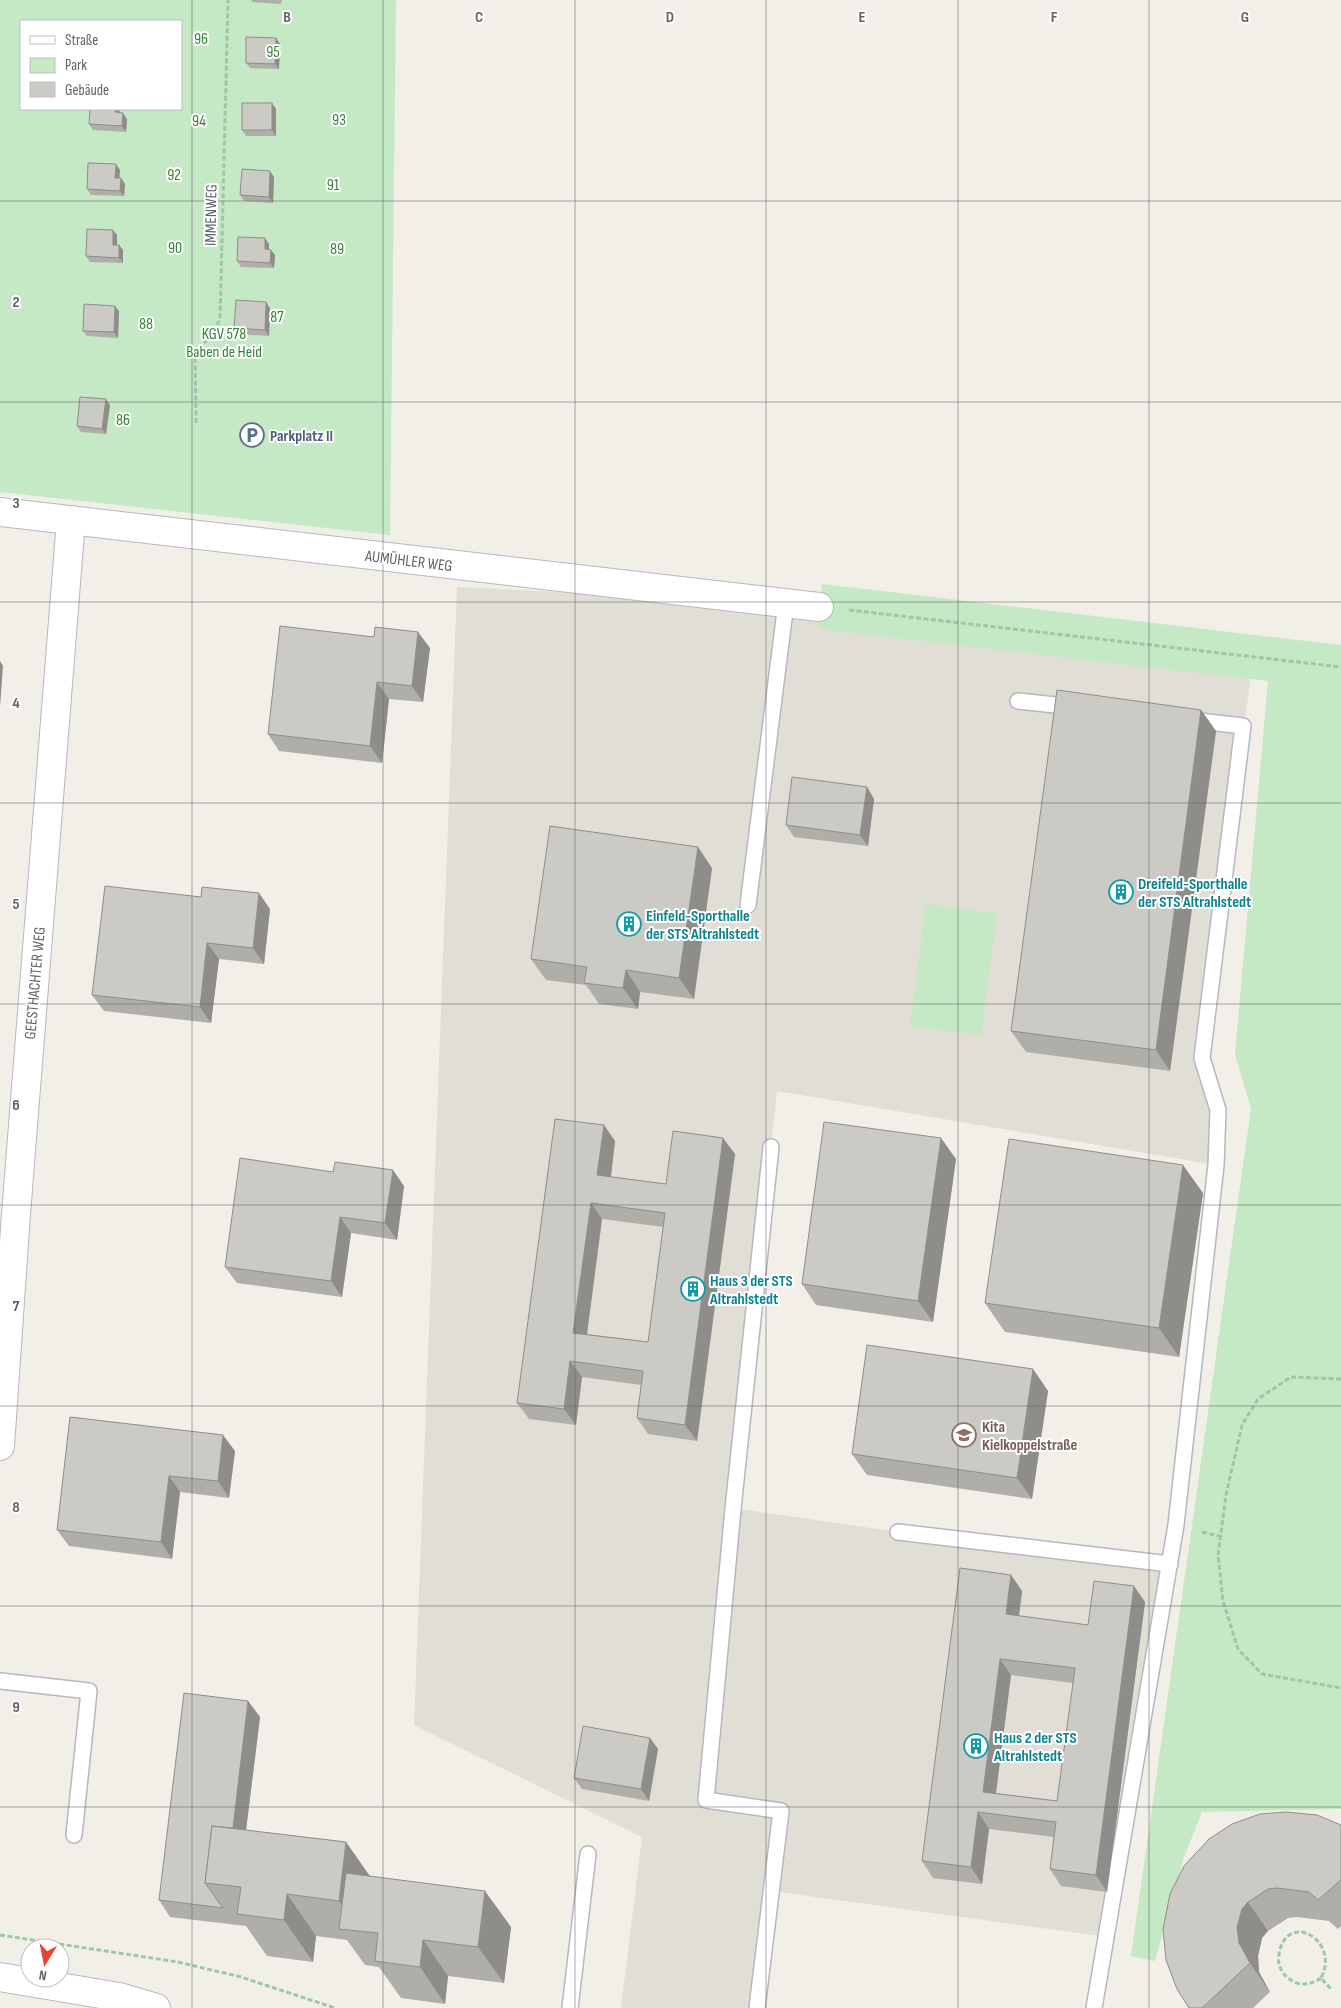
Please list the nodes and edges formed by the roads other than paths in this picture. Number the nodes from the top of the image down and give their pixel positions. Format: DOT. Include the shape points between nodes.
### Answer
graph roads {
  1 [pos="0,512"];
  2 [pos="71,520"];
  3 [pos="786,603"];
  4 [pos="819,607"];
  5 [pos="1018,701"];
  6 [pos="1086,709"];
  7 [pos="1175,718"];
  8 [pos="748,905"];
  9 [pos="771,1147"];
  10 [pos="8,1214"];
  11 [pos="0,1446"];
  12 [pos="898,1532"];
  13 [pos="1170,1564"];
  14 [pos="0,1681"];
  15 [pos="74,1835"];
  16 [pos="588,1854"];
  17 [pos="0,1977"];
  18 [pos="156,2008"];
  19 [pos="570,2008"];
  20 [pos="757,2008"];
  21 [pos="1094,2008"];
  1 -- 2 [label="street, AUMÜHLER WEG"];
  2 -- 3 [label="street, AUMÜHLER WEG"];
  2 -- 10 [label="street, GEESTHACHTER WEG"];
  3 -- 4 [label="street, AUMÜHLER WEG"];
  3 -- 8 [label="lane"];
  5 -- 6 [label="lane"];
  7 -- 13 [label="lane" via="1243,726 1202,1058 1218,1110 1216,1164"];
  9 -- 20 [label="lane" via="706,1800 781,1811"];
  10 -- 11 [label="street, GEESTHACHTER WEG"];
  12 -- 13 [label="lane"];
  13 -- 21 [label="lane"];
  14 -- 15 [label="lane" via="89,1692"];
  16 -- 19 [label="lane"];
  17 -- 18 [label="street" via="119,1997"];
}
